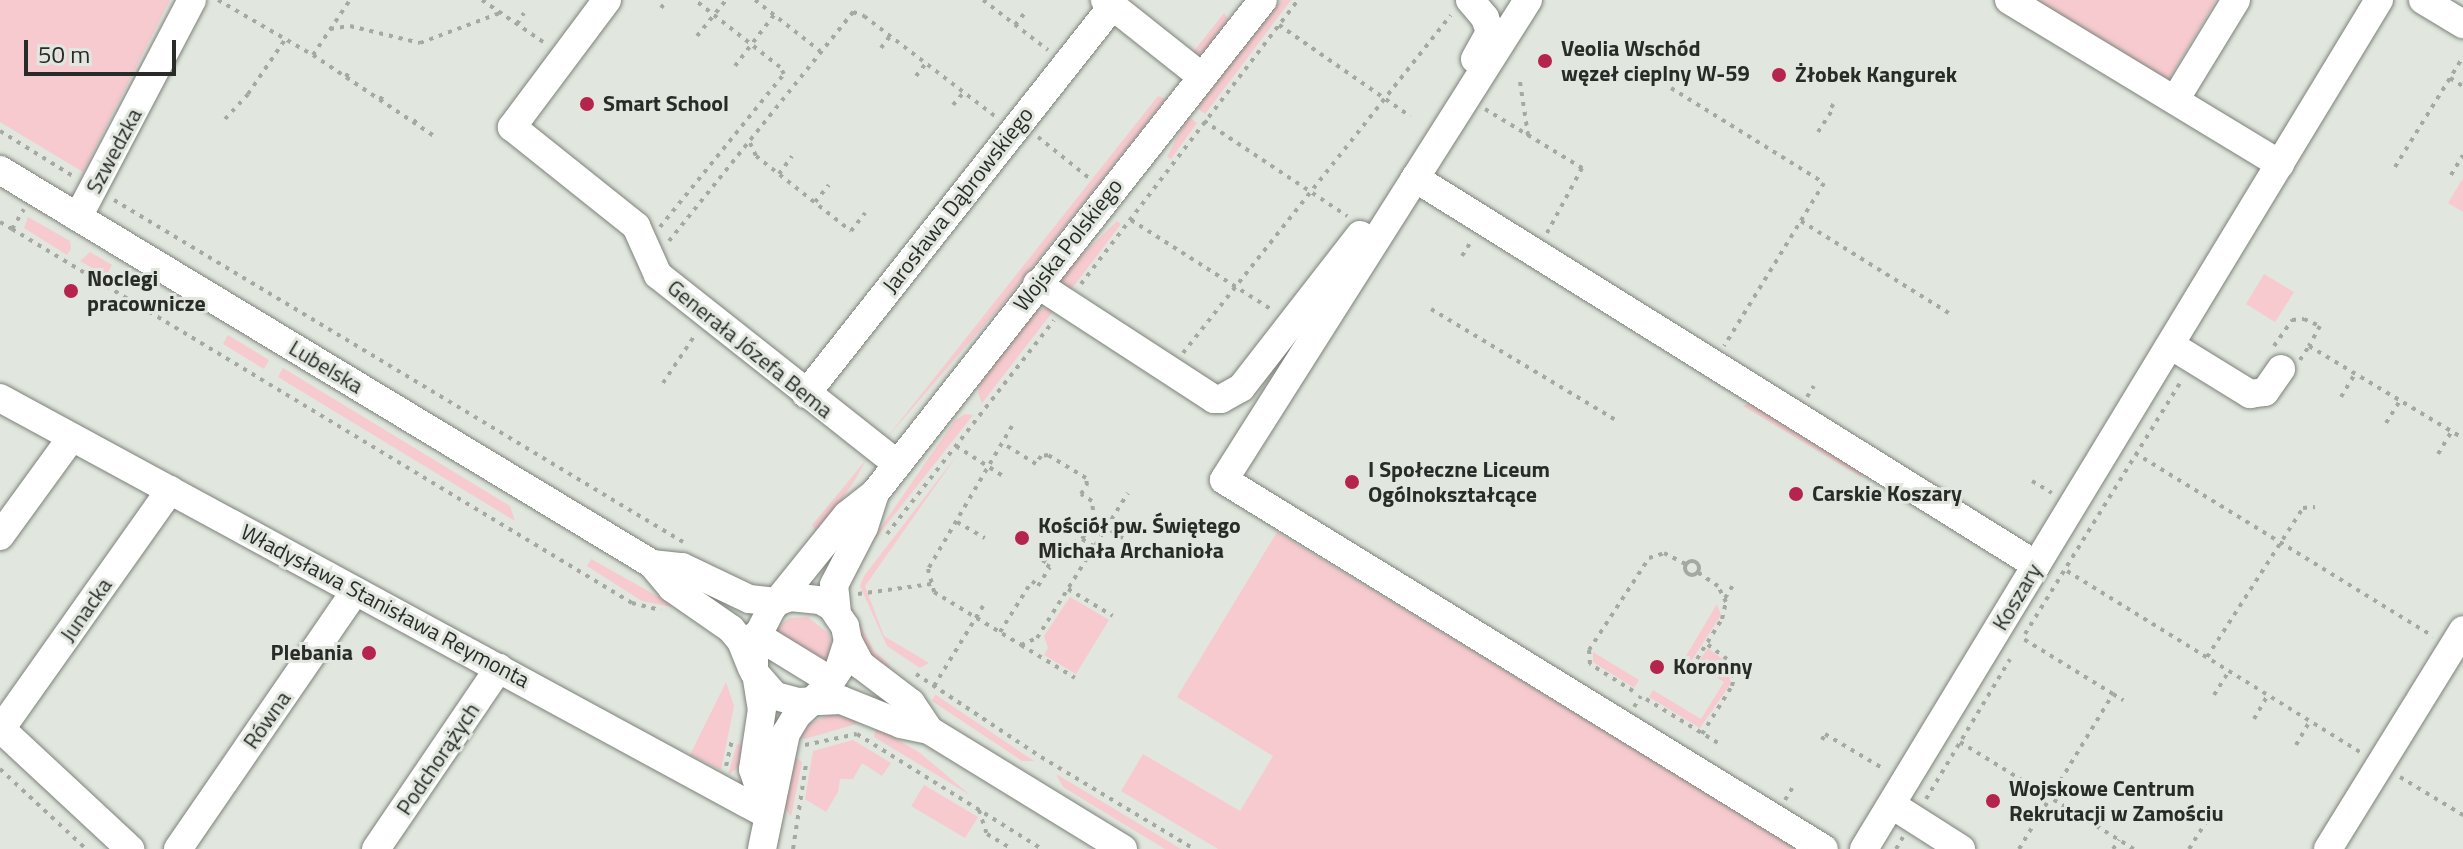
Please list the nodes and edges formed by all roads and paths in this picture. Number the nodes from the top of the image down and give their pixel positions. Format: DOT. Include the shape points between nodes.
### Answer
graph roads {
  1 [pos="192,0"];
  2 [pos="218,0"];
  3 [pos="350,0"];
  4 [pos="482,0"];
  5 [pos="607,0"];
  6 [pos="667,0"];
  7 [pos="695,0"];
  8 [pos="726,0"];
  9 [pos="755,0"];
  10 [pos="983,0"];
  11 [pos="1263,0"];
  12 [pos="1298,0"];
  13 [pos="1528,0"];
  14 [pos="2009,0"];
  15 [pos="2236,0"];
  16 [pos="2379,0"];
  17 [pos="2423,0"];
  18 [pos="1108,3"];
  19 [pos="1463,3"];
  20 [pos="661,8"];
  21 [pos="500,13"];
  22 [pos="524,13"];
  23 [pos="1024,14"];
  24 [pos="714,15"];
  25 [pos="774,15"];
  26 [pos="517,24"];
  27 [pos="2463,24"];
  28 [pos="1015,25"];
  29 [pos="1279,25"];
  30 [pos="330,29"];
  31 [pos="697,36"];
  32 [pos="890,36"];
  33 [pos="286,38"];
  34 [pos="752,45"];
  35 [pos="881,48"];
  36 [pos="820,51"];
  37 [pos="313,55"];
  38 [pos="1056,55"];
  39 [pos="564,56"];
  40 [pos="2463,57"];
  41 [pos="926,63"];
  42 [pos="735,66"];
  43 [pos="350,69"];
  44 [pos="916,76"];
  45 [pos="346,77"];
  46 [pos="1202,77"];
  47 [pos="2450,78"];
  48 [pos="1520,82"];
  49 [pos="2463,86"];
  50 [pos="1671,88"];
  51 [pos="385,92"];
  52 [pos="964,92"];
  53 [pos="1678,93"];
  54 [pos="1384,98"];
  55 [pos="1466,98"];
  56 [pos="1675,99"];
  57 [pos="380,100"];
  58 [pos="2175,100"];
  59 [pos="1826,102"];
  60 [pos="953,105"];
  61 [pos="419,116"];
  62 [pos="1410,116"];
  63 [pos="225,119"];
  64 [pos="1001,120"];
  65 [pos="1205,121"];
  66 [pos="414,123"];
  67 [pos="0,131"];
  68 [pos="1030,131"];
  69 [pos="1818,132"];
  70 [pos="1528,135"];
  71 [pos="434,136"];
  72 [pos="1749,137"];
  73 [pos="750,141"];
  74 [pos="1745,143"];
  75 [pos="2463,155"];
  76 [pos="792,156"];
  77 [pos="52,163"];
  78 [pos="2280,164"];
  79 [pos="2395,167"];
  80 [pos="0,170"];
  81 [pos="47,172"];
  82 [pos="779,174"];
  83 [pos="2451,175"];
  84 [pos="1089,178"];
  85 [pos="1415,178"];
  86 [pos="78,179"];
  87 [pos="829,185"];
  88 [pos="1309,192"];
  89 [pos="105,195"];
  90 [pos="815,202"];
  91 [pos="22,213"];
  92 [pos="865,213"];
  93 [pos="78,217"];
  94 [pos="1131,220"];
  95 [pos="1801,221"];
  96 [pos="0,222"];
  97 [pos="650,226"];
  98 [pos="12,229"];
  99 [pos="1366,229"];
  100 [pos="1540,246"];
  101 [pos="654,254"];
  102 [pos="1037,284"];
  103 [pos="1236,286"];
  104 [pos="1065,305"];
  105 [pos="1431,309"];
  106 [pos="1949,313"];
  107 [pos="1292,323"];
  108 [pos="2309,346"];
  109 [pos="2183,353"];
  110 [pos="1719,355"];
  111 [pos="2282,364"];
  112 [pos="1169,370"];
  113 [pos="2355,374"];
  114 [pos="806,394"];
  115 [pos="2341,397"];
  116 [pos="0,398"];
  117 [pos="2400,401"];
  118 [pos="1614,419"];
  119 [pos="2386,423"];
  120 [pos="1012,426"];
  121 [pos="2452,431"];
  122 [pos="72,437"];
  123 [pos="2463,438"];
  124 [pos="1003,443"];
  125 [pos="956,446"];
  126 [pos="2135,453"];
  127 [pos="2438,454"];
  128 [pos="897,464"];
  129 [pos="990,468"];
  130 [pos="1006,478"];
  131 [pos="2032,481"];
  132 [pos="170,490"];
  133 [pos="875,493"];
  134 [pos="1128,493"];
  135 [pos="2052,493"];
  136 [pos="2315,507"];
  137 [pos="1094,520"];
  138 [pos="957,522"];
  139 [pos="1107,528"];
  140 [pos="0,536"];
  141 [pos="985,538"];
  142 [pos="883,539"];
  143 [pos="1082,539"];
  144 [pos="2281,543"];
  145 [pos="689,545"];
  146 [pos="1095,547"];
  147 [pos="1701,554"];
  148 [pos="1150,555"];
  149 [pos="1695,562"];
  150 [pos="652,564"];
  151 [pos="1686,564"];
  152 [pos="2036,565"];
  153 [pos="2066,570"];
  154 [pos="1697,572"];
  155 [pos="931,584"];
  156 [pos="1733,585"];
  157 [pos="853,587"];
  158 [pos="1068,589"];
  159 [pos="355,591"];
  160 [pos="1725,598"];
  161 [pos="777,602"];
  162 [pos="848,602"];
  163 [pos="983,606"];
  164 [pos="668,612"];
  165 [pos="1113,616"];
  166 [pos="976,618"];
  167 [pos="1000,632"];
  168 [pos="756,635"];
  169 [pos="2022,638"];
  170 [pos="2457,639"];
  171 [pos="848,641"];
  172 [pos="1706,643"];
  173 [pos="1021,645"];
  174 [pos="2207,657"];
  175 [pos="1697,659"];
  176 [pos="499,668"];
  177 [pos="911,671"];
  178 [pos="2229,671"];
  179 [pos="756,676"];
  180 [pos="1075,678"];
  181 [pos="934,686"];
  182 [pos="821,691"];
  183 [pos="1633,691"];
  184 [pos="2113,694"];
  185 [pos="2214,695"];
  186 [pos="2268,695"];
  187 [pos="1646,699"];
  188 [pos="2123,700"];
  189 [pos="2254,719"];
  190 [pos="2310,721"];
  191 [pos="0,728"];
  192 [pos="929,730"];
  193 [pos="1702,734"];
  194 [pos="1822,740"];
  195 [pos="1960,742"];
  196 [pos="1718,743"];
  197 [pos="796,744"];
  198 [pos="807,745"];
  199 [pos="2296,745"];
  200 [pos="2380,764"];
  201 [pos="0,769"];
  202 [pos="1884,769"];
  203 [pos="2049,798"];
  204 [pos="978,808"];
  205 [pos="1903,812"];
  206 [pos="768,815"];
  207 [pos="2463,815"];
  208 [pos="2209,817"];
  209 [pos="2119,840"];
  210 [pos="86,849"];
  211 [pos="130,849"];
  212 [pos="178,849"];
  213 [pos="376,849"];
  214 [pos="762,849"];
  215 [pos="793,849"];
  216 [pos="1012,849"];
  217 [pos="1042,849"];
  218 [pos="1123,849"];
  219 [pos="1194,849"];
  220 [pos="1824,849"];
  221 [pos="1864,849"];
  222 [pos="1961,849"];
  223 [pos="2019,849"];
  224 [pos="2113,849"];
  225 [pos="2134,849"];
  226 [pos="2189,849"];
  227 [pos="2328,849"];
  1 -- 93 [label="street, Szwedzka"];
  2 -- 33 [label="path"];
  3 -- 30 [label="path"];
  4 -- 21 [label="path"];
  5 -- 39 [label="street"];
  6 -- 20 [label="path"];
  7 -- 24 [label="path"];
  8 -- 24 [label="path"];
  9 -- 25 [label="path"];
  10 -- 28 [label="path"];
  11 -- 46 [label="street, Wojska Polskiego"];
  12 -- 29 [label="path"];
  13 -- 55 [label="street"];
  14 -- 58 [label="street"];
  15 -- 58 [label="street"];
  16 -- 78 [label="street, Koszary"];
  17 -- 27 [label="street"];
  18 -- 46 [label="street"];
  18 -- 114 [label="street, Jarosława Dąbrowskiego"];
  19 -- 54 [label="path"];
  19 -- 99 [label="street" via="1485,18 1489,37"];
  21 -- 26 [label="path"];
  21 -- 30 [label="path" via="420,43 350,26"];
  22 -- 26 [label="path"];
  23 -- 28 [label="path"];
  24 -- 31 [label="path"];
  24 -- 34 [label="path"];
  25 -- 34 [label="path"];
  25 -- 36 [label="path"];
  26 -- 39 [label="path"];
  28 -- 38 [label="path"];
  29 -- 54 [label="path"];
  29 -- 65 [label="path"];
  30 -- 37 [label="path"];
  32 -- 35 [label="path"];
  32 -- 36 [label="path" via="853,12"];
  32 -- 41 [label="path"];
  33 -- 37 [label="path"];
  33 -- 63 [label="path"];
  34 -- 42 [label="path"];
  34 -- 97 [label="path" via="784,74 666,222 659,228"];
  36 -- 73 [label="path"];
  37 -- 45 [label="path"];
  39 -- 101 [label="street, Generała Józefa Bema" via="512,127 636,226"];
  40 -- 47 [label="path"];
  41 -- 44 [label="path"];
  41 -- 52 [label="path"];
  43 -- 45 [label="path"];
  45 -- 57 [label="path"];
  46 -- 102 [label="street, Wojska Polskiego"];
  47 -- 49 [label="path"];
  47 -- 79 [label="path"];
  48 -- 70 [label="path"];
  50 -- 53 [label="path"];
  51 -- 57 [label="path"];
  52 -- 60 [label="path"];
  52 -- 64 [label="path"];
  53 -- 56 [label="path"];
  53 -- 72 [label="path"];
  54 -- 62 [label="path"];
  54 -- 88 [label="path"];
  55 -- 70 [label="path"];
  55 -- 85 [label="street"];
  57 -- 66 [label="path"];
  58 -- 78 [label="street"];
  59 -- 69 [label="path" via="1834,107"];
  61 -- 66 [label="path"];
  65 -- 88 [label="path"];
  65 -- 94 [label="path"];
  66 -- 71 [label="path"];
  67 -- 77 [label="path"];
  68 -- 84 [label="path"];
  70 -- 100 [label="path" via="1582,168"];
  72 -- 74 [label="path"];
  72 -- 95 [label="path" via="1824,183"];
  73 -- 82 [label="path" via="756,156"];
  73 -- 101 [label="path"];
  75 -- 83 [label="path"];
  76 -- 82 [label="path"];
  77 -- 81 [label="path"];
  77 -- 86 [label="path"];
  78 -- 109 [label="street, Koszary"];
  80 -- 93 [label="street, Lubelska"];
  82 -- 90 [label="path"];
  85 -- 152 [label="street"];
  85 -- 220 [label="street" via="1224,480"];
  87 -- 90 [label="path"];
  88 -- 99 [label="path"];
  88 -- 103 [label="path"];
  89 -- 145 [label="path"];
  90 -- 92 [label="path" via="851,231"];
  91 -- 98 [label="path"];
  93 -- 150 [label="street, Lubelska"];
  94 -- 103 [label="path"];
  94 -- 104 [label="path"];
  95 -- 106 [label="path"];
  95 -- 110 [label="path"];
  96 -- 98 [label="path"];
  98 -- 164 [label="path" via="632,603"];
  99 -- 107 [label="street"];
  101 -- 114 [label="street, Generała Józefa Bema" via="663,280"];
  102 -- 104 [label="street"];
  102 -- 128 [label="street, Wojska Polskiego"];
  103 -- 107 [label="path"];
  103 -- 112 [label="path"];
  104 -- 112 [label="street"];
  104 -- 125 [label="path"];
  105 -- 118 [label="path"];
  107 -- 112 [label="street" via="1241,388 1221,399"];
  108 -- 111 [label="path"];
  108 -- 111 [label="path" via="2320,326 2292,320"];
  108 -- 113 [label="path"];
  109 -- 111 [label="street" via="2250,394 2265,392"];
  109 -- 126 [label="path"];
  109 -- 152 [label="street, Koszary"];
  113 -- 115 [label="path"];
  113 -- 117 [label="path"];
  114 -- 128 [label="street, Generała Józefa Bema"];
  116 -- 122 [label="street, Władysława Stanisława Reymonta"];
  117 -- 119 [label="path"];
  117 -- 121 [label="path"];
  120 -- 124 [label="path"];
  121 -- 123 [label="path"];
  121 -- 127 [label="path"];
  122 -- 132 [label="street, Władysława Stanisława Reymonta"];
  122 -- 140 [label="street"];
  124 -- 129 [label="path"];
  124 -- 137 [label="path" via="1036,464 1048,455 1086,478 1081,494 1092,501"];
  125 -- 129 [label="path"];
  125 -- 142 [label="path"];
  126 -- 144 [label="path"];
  126 -- 153 [label="path"];
  128 -- 133 [label="street, Wojska Polskiego"];
  129 -- 130 [label="path"];
  129 -- 138 [label="path"];
  131 -- 135 [label="path"];
  132 -- 159 [label="street, Władysława Stanisława Reymonta"];
  132 -- 191 [label="street, Junacka"];
  133 -- 161 [label="street, Wojska Polskiego" via="847,515"];
  133 -- 162 [label="street, Wojska Polskiego" via="834,585"];
  134 -- 139 [label="path"];
  136 -- 144 [label="path" via="2303,508"];
  137 -- 139 [label="path"];
  137 -- 143 [label="path"];
  138 -- 141 [label="path"];
  138 -- 155 [label="path" via="928,569"];
  139 -- 146 [label="path"];
  139 -- 148 [label="path"];
  143 -- 146 [label="path"];
  143 -- 167 [label="path" via="1064,547 1056,542 1043,563 1050,567 1038,586 1032,581"];
  144 -- 170 [label="path"];
  144 -- 174 [label="path"];
  146 -- 158 [label="path"];
  147 -- 149 [label="path"];
  149 -- 151 [label="path"];
  149 -- 154 [label="path"];
  150 -- 161 [label="street, Lubelska" via="682,567 742,596"];
  150 -- 179 [label="street, Lubelska" via="672,588 731,629"];
  151 -- 154 [label="path" via="1689,574"];
  151 -- 183 [label="path" via="1664,553 1649,558 1589,650 1590,664"];
  152 -- 205 [label="street, Koszary"];
  153 -- 169 [label="path"];
  153 -- 174 [label="path"];
  154 -- 160 [label="path" via="1718,586"];
  155 -- 162 [label="path"];
  155 -- 166 [label="path" via="934,592"];
  156 -- 160 [label="path"];
  157 -- 162 [label="path"];
  158 -- 165 [label="path"];
  158 -- 173 [label="path" via="1037,638"];
  159 -- 176 [label="street, Władysława Stanisława Reymonta"];
  159 -- 212 [label="street, Równa"];
  160 -- 172 [label="path" via="1725,613"];
  161 -- 162 [label="street, Lubelska" via="790,597"];
  161 -- 168 [label="street, Wojska Polskiego"];
  162 -- 171 [label="street"];
  163 -- 166 [label="path"];
  166 -- 167 [label="path"];
  166 -- 181 [label="path"];
  167 -- 173 [label="path"];
  168 -- 179 [label="street"];
  168 -- 182 [label="street"];
  169 -- 184 [label="path"];
  169 -- 195 [label="path"];
  170 -- 200 [label="street"];
  171 -- 182 [label="street" via="843,662"];
  171 -- 192 [label="street" via="865,670 911,703"];
  172 -- 175 [label="path"];
  172 -- 193 [label="path" via="1727,659 1734,682"];
  173 -- 180 [label="path"];
  174 -- 178 [label="path"];
  176 -- 206 [label="street, Władysława Stanisława Reymonta"];
  176 -- 213 [label="street, Podchorążych"];
  177 -- 181 [label="path"];
  178 -- 185 [label="path"];
  178 -- 186 [label="path"];
  179 -- 182 [label="street" via="782,699"];
  179 -- 206 [label="street" via="762,709 753,769"];
  181 -- 219 [label="path"];
  182 -- 192 [label="street" via="829,699"];
  182 -- 206 [label="street" via="786,733"];
  184 -- 188 [label="path"];
  184 -- 203 [label="path"];
  186 -- 189 [label="path"];
  186 -- 190 [label="path"];
  187 -- 193 [label="path"];
  190 -- 199 [label="path"];
  190 -- 200 [label="path"];
  191 -- 211 [label="street"];
  192 -- 218 [label="street"];
  193 -- 196 [label="path"];
  194 -- 202 [label="path" via="1825,734"];
  195 -- 203 [label="path"];
  195 -- 205 [label="path"];
  197 -- 198 [label="path"];
  198 -- 204 [label="path" via="857,734"];
  198 -- 215 [label="path"];
  200 -- 207 [label="path"];
  200 -- 227 [label="street"];
  201 -- 210 [label="path"];
  203 -- 209 [label="path"];
  203 -- 223 [label="path"];
  204 -- 216 [label="path" via="987,834"];
  204 -- 217 [label="path"];
  205 -- 221 [label="street, Koszary"];
  205 -- 222 [label="street"];
  206 -- 214 [label="street"];
  208 -- 226 [label="path"];
  209 -- 224 [label="path"];
  209 -- 225 [label="path"];
}
